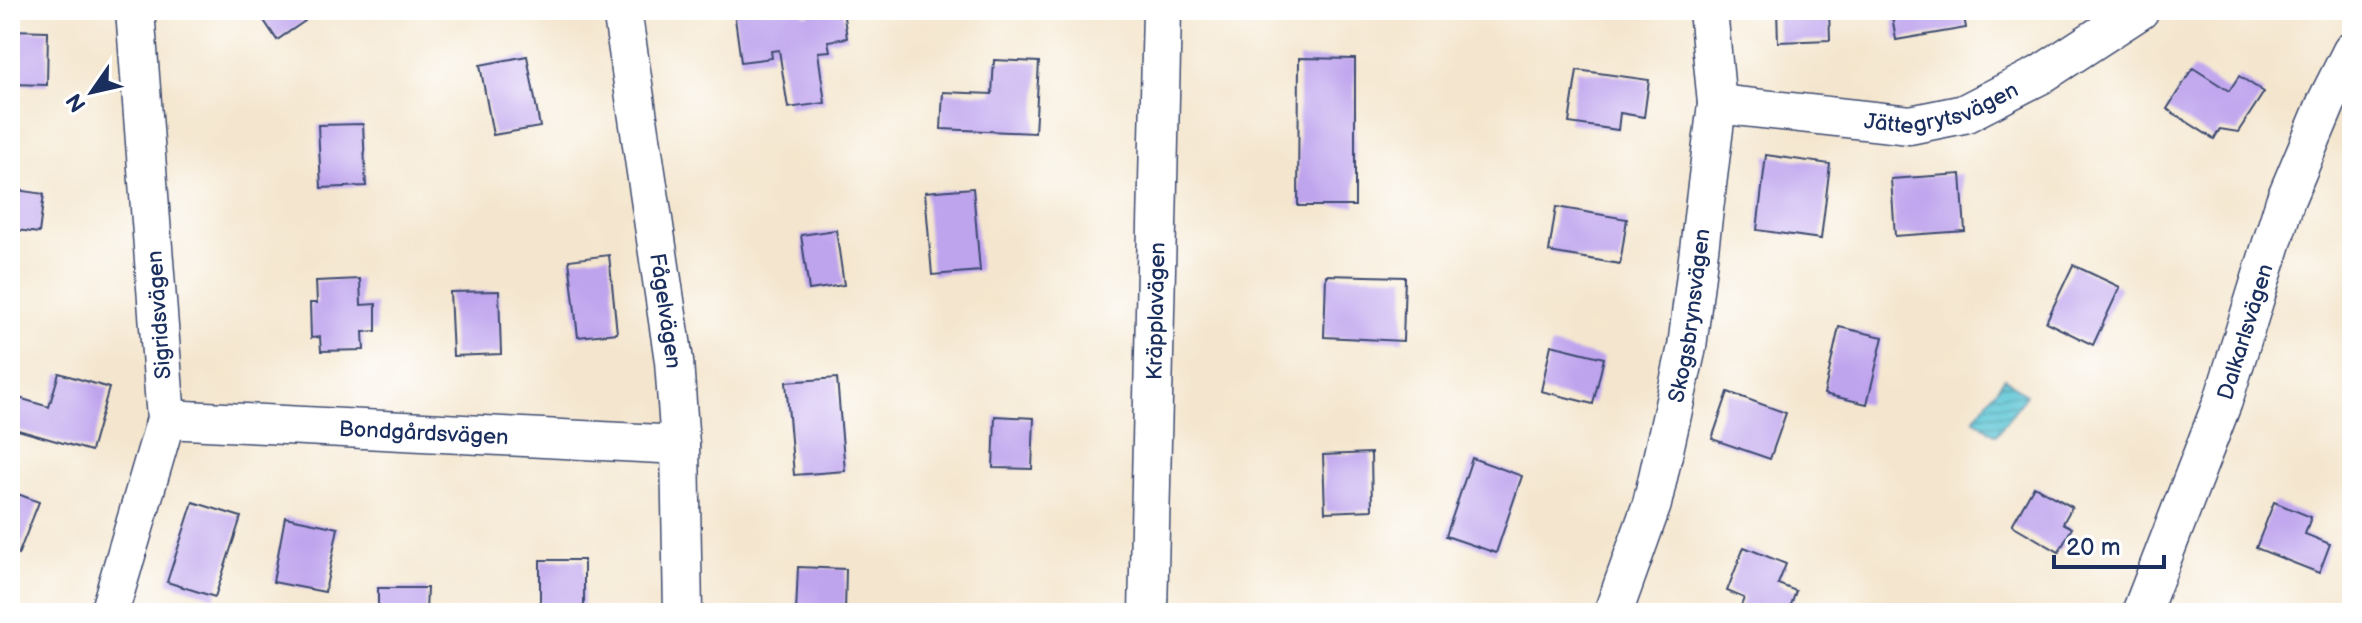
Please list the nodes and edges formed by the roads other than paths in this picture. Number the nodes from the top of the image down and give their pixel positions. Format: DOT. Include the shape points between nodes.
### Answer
graph roads {
  1 [pos="135,10"];
  2 [pos="622,10"];
  3 [pos="1162,10"];
  4 [pos="1708,10"];
  5 [pos="2140,10"];
  6 [pos="2352,51"];
  7 [pos="1717,104"];
  8 [pos="166,419"];
  9 [pos="680,445"];
  10 [pos="109,613"];
  11 [pos="683,613"];
  12 [pos="1148,613"];
  13 [pos="1613,613"];
  14 [pos="2141,613"];
  1 -- 8 [label="street, Sigridsvägen"];
  2 -- 9 [label="street, Fågelvägen" via="674,361"];
  3 -- 12 [label="street, Kräpplavägen"];
  4 -- 7 [label="street, Skogsbrynsvägen"];
  5 -- 7 [label="street, Jättegrytsvägen" via="2040,75 1964,114 1910,125"];
  6 -- 14 [label="street, Dalkarlsvägen" via="2285,201 2223,401"];
  7 -- 13 [label="street, Skogsbrynsvägen" via="1687,347 1652,504"];
  8 -- 9 [label="street, Bondgårdsvägen"];
  8 -- 10 [label="street, Sigridsvägen"];
  9 -- 11 [label="street, Fågelvägen"];
}
